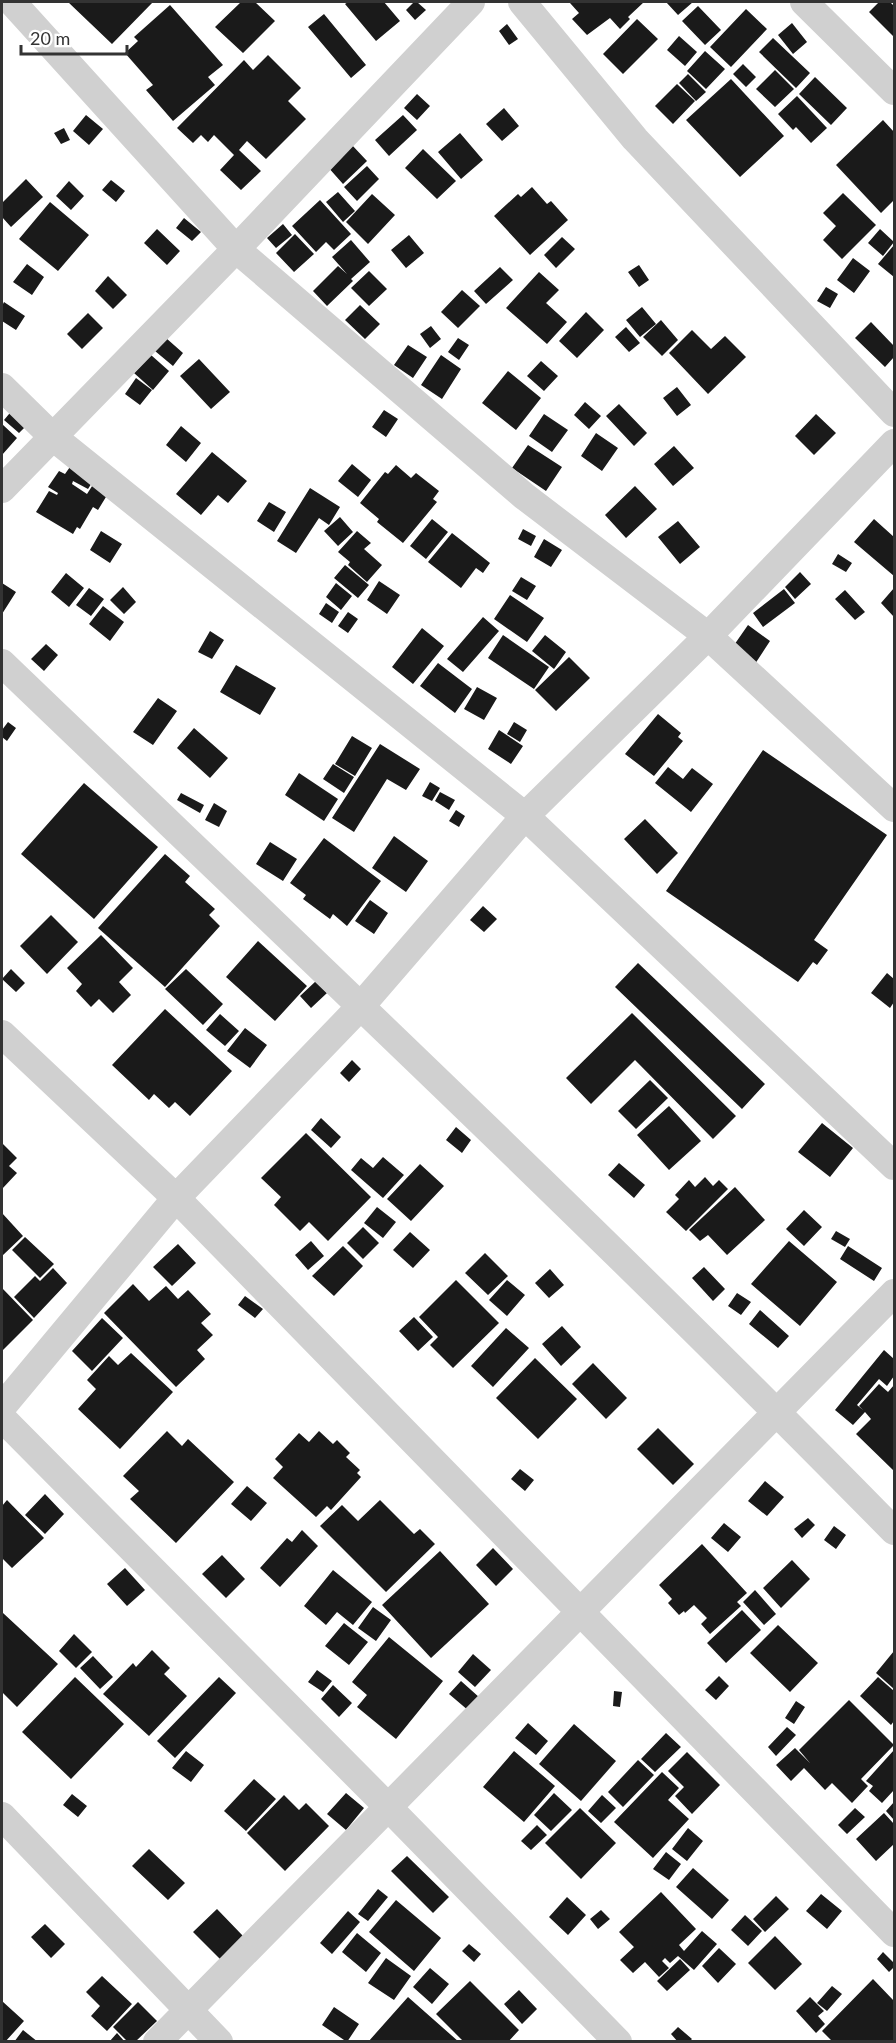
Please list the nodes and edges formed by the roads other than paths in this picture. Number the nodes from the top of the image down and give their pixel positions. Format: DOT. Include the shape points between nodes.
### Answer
graph roads {
  1 [pos="12,2"];
  2 [pos="471,2"];
  3 [pos="522,2"];
  4 [pos="804,2"];
  5 [pos="894,91"];
  6 [pos="236,249"];
  7 [pos="2,387"];
  8 [pos="894,414"];
  9 [pos="53,437"];
  10 [pos="894,443"];
  11 [pos="2,489"];
  12 [pos="708,636"];
  13 [pos="2,663"];
  14 [pos="894,808"];
  15 [pos="525,816"];
  16 [pos="360,1007"];
  17 [pos="2,1034"];
  18 [pos="894,1166"];
  19 [pos="176,1198"];
  20 [pos="894,1293"];
  21 [pos="2,1407"];
  22 [pos="778,1412"];
  23 [pos="2,1418"];
  24 [pos="894,1531"];
  25 [pos="582,1611"];
  26 [pos="388,1807"];
  27 [pos="2,1816"];
  28 [pos="894,1933"];
  29 [pos="188,2010"];
  30 [pos="157,2042"];
  31 [pos="219,2042"];
  32 [pos="618,2042"];
  1 -- 6 [label="street"];
  2 -- 6 [label="street"];
  3 -- 8 [label="street" via="635,140"];
  4 -- 5 [label="street"];
  6 -- 9 [label="street"];
  6 -- 12 [label="street" via="524,496"];
  7 -- 9 [label="street"];
  9 -- 11 [label="street"];
  9 -- 15 [label="street"];
  10 -- 12 [label="street"];
  12 -- 14 [label="street"];
  12 -- 15 [label="street"];
  13 -- 16 [label="street"];
  15 -- 16 [label="street"];
  15 -- 18 [label="street"];
  16 -- 19 [label="street"];
  16 -- 22 [label="street"];
  17 -- 19 [label="street"];
  19 -- 21 [label="street"];
  19 -- 25 [label="street"];
  20 -- 22 [label="street"];
  22 -- 24 [label="street"];
  22 -- 25 [label="street"];
  23 -- 26 [label="street"];
  25 -- 26 [label="street"];
  25 -- 28 [label="street"];
  26 -- 29 [label="street"];
  26 -- 32 [label="street"];
  27 -- 29 [label="street"];
  29 -- 30 [label="street"];
  29 -- 31 [label="street"];
}
